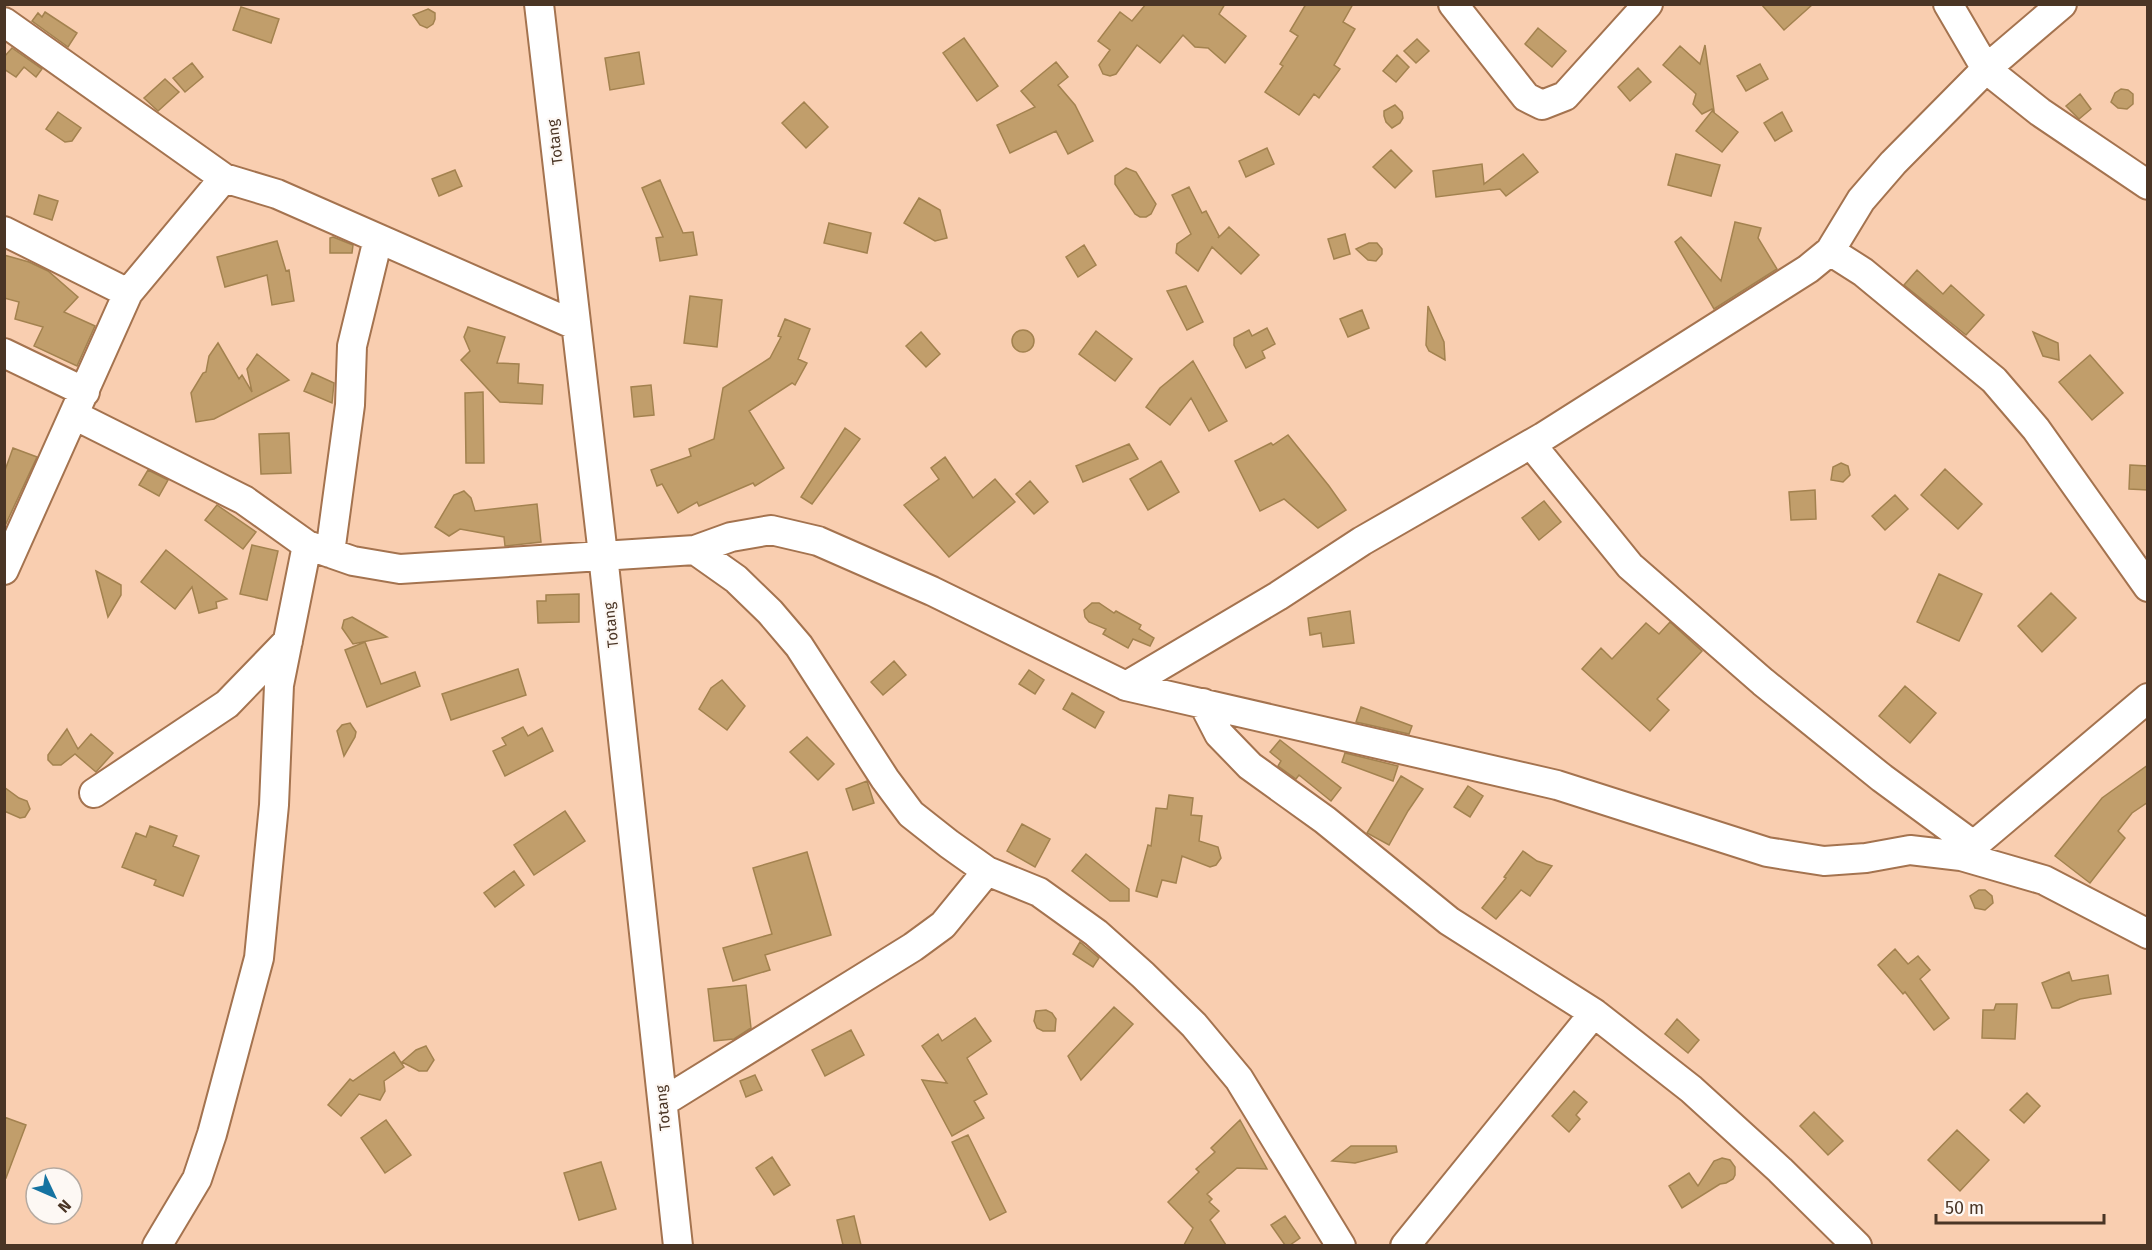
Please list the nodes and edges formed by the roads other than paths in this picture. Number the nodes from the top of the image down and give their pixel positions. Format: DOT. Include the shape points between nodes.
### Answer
graph roads {
  1 [pos="539,4"];
  2 [pos="1453,4"];
  3 [pos="1648,4"];
  4 [pos="1948,4"];
  5 [pos="2062,4"];
  6 [pos="4,22"];
  7 [pos="1986,69"];
  8 [pos="224,178"];
  9 [pos="2148,185"];
  10 [pos="4,231"];
  11 [pos="378,239"];
  12 [pos="1830,251"];
  13 [pos="128,293"];
  14 [pos="575,325"];
  15 [pos="4,353"];
  16 [pos="79,403"];
  17 [pos="1531,444"];
  18 [pos="319,549"];
  19 [pos="695,550"];
  20 [pos="603,555"];
  21 [pos="4,570"];
  22 [pos="2148,587"];
  23 [pos="288,641"];
  24 [pos="1126,686"];
  25 [pos="2148,698"];
  26 [pos="1203,703"];
  27 [pos="94,793"];
  28 [pos="1967,851"];
  29 [pos="987,871"];
  30 [pos="2148,934"];
  31 [pos="1594,1013"];
  32 [pos="663,1102"];
  33 [pos="157,1245"];
  34 [pos="678,1245"];
  35 [pos="1341,1245"];
  36 [pos="1404,1245"];
  37 [pos="1857,1245"];
  1 -- 14 [label="street, Totang"];
  2 -- 3 [label="street" via="1526,97 1542,105 1565,96"];
  4 -- 7 [label="street"];
  5 -- 7 [label="street"];
  6 -- 8 [label="street"];
  7 -- 9 [label="street" via="2040,112"];
  7 -- 12 [label="street" via="1861,200"];
  8 -- 11 [label="street" via="277,194"];
  8 -- 13 [label="street"];
  10 -- 13 [label="street"];
  11 -- 14 [label="street"];
  11 -- 18 [label="street" via="352,346 350,405"];
  12 -- 17 [label="street" via="1808,269"];
  12 -- 22 [label="street" via="1863,272 1994,380 2036,429"];
  13 -- 16 [label="street"];
  14 -- 20 [label="street, Totang"];
  15 -- 16 [label="street"];
  16 -- 18 [label="street"];
  16 -- 21 [label="street"];
  17 -- 24 [label="street" via="1362,541"];
  17 -- 28 [label="street" via="1630,566"];
  18 -- 20 [label="street" via="353,561 400,569"];
  18 -- 23 [label="street"];
  19 -- 20 [label="street"];
  19 -- 24 [label="street" via="731,537 771,530 818,541 932,591"];
  19 -- 29 [label="street" via="736,579 799,645 911,813"];
  20 -- 32 [label="street, Totang"];
  23 -- 27 [label="street" via="227,704"];
  23 -- 33 [label="street" via="279,685 274,806 259,958 197,1179"];
  24 -- 26 [label="street"];
  25 -- 28 [label="street"];
  26 -- 28 [label="street" via="1557,785 1767,852 1824,861 1910,850"];
  26 -- 31 [label="street" via="1219,734 1250,766 1325,820 1449,921"];
  28 -- 30 [label="street" via="2044,880"];
  29 -- 32 [label="street" via="944,925"];
  29 -- 35 [label="street" via="1039,892 1096,933 1194,1025 1239,1079"];
  31 -- 36 [label="street"];
  31 -- 37 [label="street" via="1691,1089"];
  32 -- 34 [label="street, Totang"];
}
